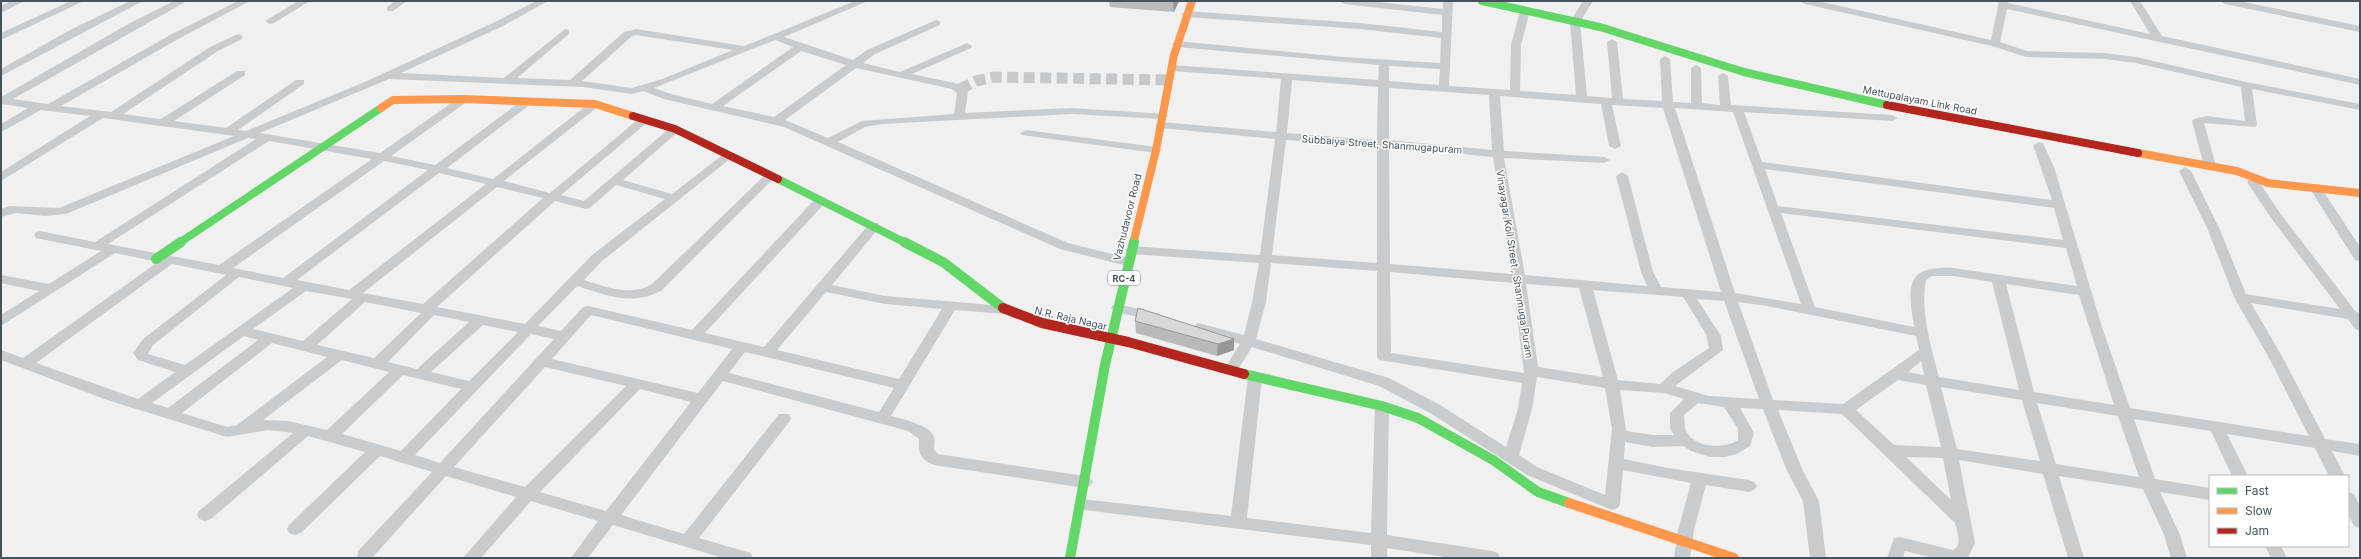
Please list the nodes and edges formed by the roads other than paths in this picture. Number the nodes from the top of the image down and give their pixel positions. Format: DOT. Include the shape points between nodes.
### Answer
graph roads {
  1 [pos="19,1"];
  2 [pos="79,1"];
  3 [pos="138,1"];
  4 [pos="182,1"];
  5 [pos="245,1"];
  6 [pos="305,1"];
  7 [pos="402,1"];
  8 [pos="543,1"];
  9 [pos="863,1"];
  10 [pos="1192,1"];
  11 [pos="1344,1"];
  12 [pos="1448,1"];
  13 [pos="1482,1"];
  14 [pos="1588,1"];
  15 [pos="1805,1"];
  16 [pos="2135,1"];
  17 [pos="2225,1"];
  18 [pos="2004,3"];
  19 [pos="390,9"];
  20 [pos="1,10"];
  21 [pos="1525,11"];
  22 [pos="1448,13"];
  23 [pos="1186,14"];
  24 [pos="270,21"];
  25 [pos="1575,22"];
  26 [pos="936,23"];
  27 [pos="2360,29"];
  28 [pos="565,32"];
  29 [pos="1590,35"];
  30 [pos="238,36"];
  31 [pos="776,36"];
  32 [pos="1447,36"];
  33 [pos="1,37"];
  34 [pos="2158,38"];
  35 [pos="1608,41"];
  36 [pos="1177,44"];
  37 [pos="1995,44"];
  38 [pos="967,46"];
  39 [pos="800,47"];
  40 [pos="1626,47"];
  41 [pos="746,49"];
  42 [pos="1662,58"];
  43 [pos="1384,62"];
  44 [pos="1677,62"];
  45 [pos="852,64"];
  46 [pos="1445,66"];
  47 [pos="1693,67"];
  48 [pos="1172,68"];
  49 [pos="241,72"];
  50 [pos="1,73"];
  51 [pos="1716,74"];
  52 [pos="902,75"];
  53 [pos="387,76"];
  54 [pos="1287,76"];
  55 [pos="508,80"];
  56 [pos="300,82"];
  57 [pos="2360,82"];
  58 [pos="573,83"];
  59 [pos="1383,83"];
  60 [pos="2246,85"];
  61 [pos="644,88"];
  62 [pos="1444,88"];
  63 [pos="1768,88"];
  64 [pos="1494,92"];
  65 [pos="1515,94"];
  66 [pos="464,99"];
  67 [pos="1582,99"];
  68 [pos="2,101"];
  69 [pos="528,101"];
  70 [pos="1606,102"];
  71 [pos="1618,102"];
  72 [pos="594,104"];
  73 [pos="1835,104"];
  74 [pos="1668,105"];
  75 [pos="716,106"];
  76 [pos="45,107"];
  77 [pos="1697,107"];
  78 [pos="2360,107"];
  79 [pos="1732,109"];
  80 [pos="101,114"];
  81 [pos="114,115"];
  82 [pos="959,117"];
  83 [pos="645,119"];
  84 [pos="1895,119"];
  85 [pos="1161,120"];
  86 [pos="776,121"];
  87 [pos="164,122"];
  88 [pos="1,129"];
  89 [pos="675,129"];
  90 [pos="229,131"];
  91 [pos="1026,133"];
  92 [pos="248,134"];
  93 [pos="1280,136"];
  94 [pos="267,137"];
  95 [pos="829,142"];
  96 [pos="1381,144"];
  97 [pos="2035,145"];
  98 [pos="323,146"];
  99 [pos="1615,146"];
  100 [pos="2054,148"];
  101 [pos="1156,150"];
  102 [pos="1498,154"];
  103 [pos="729,155"];
  104 [pos="2099,156"];
  105 [pos="383,158"];
  106 [pos="1604,160"];
  107 [pos="1758,165"];
  108 [pos="2210,166"];
  109 [pos="437,169"];
  110 [pos="2185,171"];
  111 [pos="770,176"];
  112 [pos="1622,176"];
  113 [pos="1,177"];
  114 [pos="614,181"];
  115 [pos="2253,182"];
  116 [pos="2268,182"];
  117 [pos="495,184"];
  118 [pos="2316,189"];
  119 [pos="2360,193"];
  120 [pos="552,197"];
  121 [pos="673,198"];
  122 [pos="820,200"];
  123 [pos="2060,205"];
  124 [pos="1774,209"];
  125 [pos="1,213"];
  126 [pos="874,226"];
  127 [pos="40,236"];
  128 [pos="2072,245"];
  129 [pos="97,246"];
  130 [pos="111,250"];
  131 [pos="1129,256"];
  132 [pos="2360,257"];
  133 [pos="1267,259"];
  134 [pos="162,260"];
  135 [pos="1385,268"];
  136 [pos="220,271"];
  137 [pos="235,274"];
  138 [pos="1519,278"];
  139 [pos="1,279"];
  140 [pos="1998,279"];
  141 [pos="574,281"];
  142 [pos="285,283"];
  143 [pos="1585,285"];
  144 [pos="304,286"];
  145 [pos="823,287"];
  146 [pos="51,289"];
  147 [pos="1656,291"];
  148 [pos="2085,292"];
  149 [pos="1688,294"];
  150 [pos="357,296"];
  151 [pos="1729,297"];
  152 [pos="2241,298"];
  153 [pos="951,306"];
  154 [pos="1118,308"];
  155 [pos="429,309"];
  156 [pos="1008,310"];
  157 [pos="1810,311"];
  158 [pos="2356,316"];
  159 [pos="482,319"];
  160 [pos="1164,319"];
  161 [pos="1,321"];
  162 [pos="1187,325"];
  163 [pos="2360,326"];
  164 [pos="530,329"];
  165 [pos="240,331"];
  166 [pos="1922,333"];
  167 [pos="696,335"];
  168 [pos="564,336"];
  169 [pos="270,338"];
  170 [pos="1111,338"];
  171 [pos="1248,341"];
  172 [pos="742,346"];
  173 [pos="305,347"];
  174 [pos="768,352"];
  175 [pos="1926,352"];
  176 [pos="1,355"];
  177 [pos="339,355"];
  178 [pos="541,361"];
  179 [pos="24,364"];
  180 [pos="377,364"];
  181 [pos="400,370"];
  182 [pos="186,371"];
  183 [pos="1230,371"];
  184 [pos="420,374"];
  185 [pos="720,375"];
  186 [pos="1530,375"];
  187 [pos="1896,375"];
  188 [pos="1255,377"];
  189 [pos="1934,382"];
  190 [pos="637,384"];
  191 [pos="1612,384"];
  192 [pos="902,385"];
  193 [pos="473,387"];
  194 [pos="1664,388"];
  195 [pos="1696,397"];
  196 [pos="2028,397"];
  197 [pos="702,399"];
  198 [pos="1730,404"];
  199 [pos="140,405"];
  200 [pos="1769,405"];
  201 [pos="1382,406"];
  202 [pos="1846,409"];
  203 [pos="2125,412"];
  204 [pos="170,414"];
  205 [pos="784,418"];
  206 [pos="882,419"];
  207 [pos="2216,426"];
  208 [pos="306,430"];
  209 [pos="239,431"];
  210 [pos="1618,435"];
  211 [pos="330,436"];
  212 [pos="1685,440"];
  213 [pos="2320,443"];
  214 [pos="378,450"];
  215 [pos="2360,450"];
  216 [pos="1892,451"];
  217 [pos="1949,453"];
  218 [pos="404,457"];
  219 [pos="1511,457"];
  220 [pos="1616,463"];
  221 [pos="445,468"];
  222 [pos="2051,470"];
  223 [pos="2240,475"];
  224 [pos="2336,475"];
  225 [pos="1700,479"];
  226 [pos="1085,482"];
  227 [pos="2149,485"];
  228 [pos="1749,486"];
  229 [pos="528,494"];
  230 [pos="2209,494"];
  231 [pos="2349,500"];
  232 [pos="1082,505"];
  233 [pos="205,515"];
  234 [pos="610,518"];
  235 [pos="2357,520"];
  236 [pos="1963,522"];
  237 [pos="1238,524"];
  238 [pos="295,529"];
  239 [pos="1379,540"];
  240 [pos="687,541"];
  241 [pos="1684,541"];
  242 [pos="2274,547"];
  243 [pos="364,556"];
  244 [pos="471,558"];
  245 [pos="579,558"];
  246 [pos="745,558"];
  247 [pos="1070,558"];
  248 [pos="1379,558"];
  249 [pos="1489,558"];
  250 [pos="1682,558"];
  251 [pos="1734,558"];
  252 [pos="1818,558"];
  253 [pos="1895,558"];
  254 [pos="2076,558"];
  255 [pos="2179,558"];
  256 [pos="2279,558"];
  1 -- 20 [label="street"];
  2 -- 33 [label="street"];
  3 -- 50 [label="street" via="74,32"];
  4 -- 68 [label="street"];
  5 -- 76 [label="street"];
  6 -- 24 [label="street"];
  7 -- 19 [label="street"];
  8 -- 53 [label="street"];
  9 -- 31 [label="street"];
  10 -- 23 [label="street, Vazhudavoor Road / RC-4"];
  11 -- 22 [label="street"];
  12 -- 22 [label="street"];
  13 -- 21 [label="street, Mettupalayam Link Road"];
  14 -- 25 [label="street"];
  15 -- 37 [label="street"];
  16 -- 34 [label="street"];
  17 -- 27 [label="street"];
  18 -- 34 [label="street"];
  18 -- 37 [label="street"];
  21 -- 25 [label="street, Mettupalayam Link Road"];
  21 -- 65 [label="street" via="1516,45"];
  22 -- 32 [label="street"];
  23 -- 32 [label="street" via="1360,26"];
  23 -- 36 [label="street, Vazhudavoor Road / RC-4"];
  25 -- 29 [label="street"];
  25 -- 67 [label="street"];
  25 -- 108 [label="street, Mettupalayam Link Road" via="1600,27 1744,72 1855,98"];
  26 -- 45 [label="street" via="871,52"];
  28 -- 55 [label="street"];
  30 -- 81 [label="street"];
  31 -- 39 [label="street"];
  31 -- 41 [label="street"];
  32 -- 46 [label="street"];
  34 -- 57 [label="street"];
  35 -- 40 [label="street"];
  35 -- 71 [label="street"];
  36 -- 43 [label="street"];
  36 -- 48 [label="street, Vazhudavoor Road / RC-4"];
  37 -- 60 [label="street" via="2026,54 2128,58"];
  38 -- 52 [label="street"];
  39 -- 45 [label="street"];
  39 -- 75 [label="street"];
  41 -- 58 [label="street" via="636,32 628,34"];
  41 -- 61 [label="street"];
  42 -- 44 [label="street"];
  42 -- 74 [label="street"];
  43 -- 46 [label="street"];
  43 -- 59 [label="street"];
  45 -- 52 [label="street"];
  45 -- 86 [label="street"];
  46 -- 62 [label="street"];
  47 -- 51 [label="street"];
  47 -- 77 [label="street"];
  48 -- 54 [label="street"];
  48 -- 85 [label="street, Vazhudavoor Road / RC-4"];
  49 -- 87 [label="street"];
  51 -- 63 [label="street"];
  51 -- 79 [label="street"];
  52 -- 82 [label="street" via="960,89 963,92"];
  53 -- 55 [label="street"];
  53 -- 92 [label="street"];
  54 -- 59 [label="street"];
  54 -- 93 [label="street"];
  55 -- 58 [label="street"];
  56 -- 90 [label="street"];
  58 -- 61 [label="street" via="613,86 632,91"];
  59 -- 62 [label="street"];
  59 -- 96 [label="street"];
  60 -- 78 [label="street"];
  60 -- 108 [label="street" via="2251,125 2207,119 2198,121"];
  61 -- 75 [label="street" via="668,97"];
  62 -- 64 [label="street"];
  64 -- 65 [label="street"];
  64 -- 102 [label="street, Vinayagar Koil Street , Shanmuga Puram"];
  65 -- 67 [label="street"];
  66 -- 69 [label="street, N.R. Raja Nagar"];
  66 -- 98 [label="street, N.R. Raja Nagar" via="393,100"];
  66 -- 105 [label="street"];
  67 -- 70 [label="street"];
  68 -- 76 [label="street"];
  69 -- 72 [label="street, N.R. Raja Nagar"];
  69 -- 109 [label="street"];
  70 -- 71 [label="street"];
  70 -- 99 [label="street"];
  71 -- 74 [label="street"];
  72 -- 83 [label="street, N.R. Raja Nagar"];
  72 -- 117 [label="street"];
  73 -- 84 [label="street"];
  74 -- 77 [label="street"];
  74 -- 151 [label="street"];
  75 -- 86 [label="street"];
  76 -- 80 [label="street"];
  76 -- 88 [label="street"];
  77 -- 79 [label="street"];
  79 -- 84 [label="street"];
  79 -- 107 [label="street"];
  80 -- 81 [label="street"];
  80 -- 113 [label="street"];
  81 -- 87 [label="street"];
  82 -- 85 [label="street, Subbaiya Street, Shanmugapuram" via="1072,111"];
  82 -- 95 [label="street, Subbaiya Street, Shanmugapuram" via="867,123"];
  83 -- 89 [label="street, N.R. Raja Nagar"];
  83 -- 120 [label="street"];
  85 -- 93 [label="street, Subbaiya Street, Shanmugapuram"];
  85 -- 101 [label="street, Vazhudavoor Road / RC-4"];
  86 -- 95 [label="street"];
  87 -- 90 [label="street"];
  89 -- 103 [label="street, N.R. Raja Nagar"];
  89 -- 114 [label="street"];
  90 -- 92 [label="street"];
  91 -- 101 [label="street"];
  92 -- 94 [label="street"];
  92 -- 125 [label="street" via="62,211 50,214 16,208"];
  93 -- 96 [label="street, Subbaiya Street, Shanmugapuram"];
  93 -- 133 [label="street"];
  94 -- 98 [label="street"];
  94 -- 129 [label="street"];
  95 -- 131 [label="street" via="1064,246"];
  96 -- 102 [label="street, Subbaiya Street, Shanmugapuram"];
  96 -- 135 [label="street"];
  97 -- 100 [label="street"];
  97 -- 123 [label="street"];
  98 -- 105 [label="street"];
  98 -- 134 [label="street, N.R. Raja Nagar"];
  101 -- 131 [label="street, Vazhudavoor Road / RC-4"];
  102 -- 106 [label="street, Subbaiya Street, Shanmugapuram"];
  102 -- 138 [label="street, Vinayagar Koil Street , Shanmuga Puram"];
  103 -- 111 [label="street, N.R. Raja Nagar"];
  103 -- 121 [label="street"];
  104 -- 110 [label="street"];
  105 -- 109 [label="street"];
  105 -- 136 [label="street"];
  107 -- 123 [label="street"];
  107 -- 124 [label="street"];
  108 -- 116 [label="street, Mettupalayam Link Road" via="2237,171"];
  109 -- 117 [label="street"];
  109 -- 142 [label="street"];
  110 -- 115 [label="street"];
  110 -- 152 [label="street" via="2211,223"];
  111 -- 122 [label="street, N.R. Raja Nagar"];
  111 -- 141 [label="street" via="647,294 630,297"];
  112 -- 147 [label="street" via="1647,272"];
  114 -- 120 [label="street" via="586,206"];
  114 -- 121 [label="street"];
  115 -- 116 [label="street"];
  115 -- 158 [label="street" via="2275,215"];
  116 -- 118 [label="street, Mettupalayam Link Road"];
  117 -- 120 [label="street"];
  117 -- 150 [label="street"];
  118 -- 119 [label="street, Mettupalayam Link Road"];
  118 -- 132 [label="street"];
  120 -- 155 [label="street"];
  121 -- 141 [label="street" via="597,258"];
  122 -- 126 [label="street, N.R. Raja Nagar"];
  122 -- 167 [label="street"];
  123 -- 128 [label="street"];
  124 -- 128 [label="street"];
  124 -- 157 [label="street"];
  126 -- 145 [label="street"];
  126 -- 156 [label="street, N.R. Raja Nagar" via="943,262 996,304"];
  127 -- 129 [label="street"];
  128 -- 148 [label="street"];
  129 -- 130 [label="street"];
  130 -- 134 [label="street"];
  130 -- 146 [label="street"];
  131 -- 133 [label="street"];
  131 -- 154 [label="street, Vazhudavoor Road / RC-4"];
  133 -- 135 [label="street"];
  133 -- 171 [label="street"];
  134 -- 136 [label="street"];
  134 -- 179 [label="street"];
  135 -- 138 [label="street"];
  135 -- 186 [label="street" via="1384,357"];
  136 -- 137 [label="street"];
  137 -- 142 [label="street"];
  137 -- 182 [label="street" via="148,342 140,353 143,357"];
  138 -- 143 [label="street"];
  138 -- 186 [label="street, Vinayagar Koil Street , Shanmuga Puram"];
  139 -- 146 [label="street"];
  140 -- 148 [label="street"];
  140 -- 166 [label="street" via="1953,272 1924,274 1917,290"];
  140 -- 196 [label="street"];
  141 -- 164 [label="street"];
  142 -- 144 [label="street"];
  143 -- 147 [label="street"];
  143 -- 191 [label="street"];
  144 -- 150 [label="street"];
  144 -- 165 [label="street"];
  145 -- 153 [label="street" via="885,300"];
  145 -- 174 [label="street"];
  146 -- 161 [label="street"];
  147 -- 149 [label="street"];
  148 -- 203 [label="street"];
  149 -- 151 [label="street"];
  149 -- 194 [label="street" via="1714,333 1716,350 1678,375"];
  150 -- 155 [label="street"];
  150 -- 173 [label="street"];
  151 -- 157 [label="street"];
  151 -- 200 [label="street"];
  152 -- 158 [label="street"];
  152 -- 213 [label="street" via="2276,358"];
  153 -- 156 [label="street"];
  153 -- 192 [label="street"];
  154 -- 160 [label="street"];
  154 -- 170 [label="street, Vazhudavoor Road / RC-4"];
  155 -- 159 [label="street"];
  155 -- 180 [label="street"];
  156 -- 170 [label="street, N.R. Raja Nagar" via="1045,325"];
  157 -- 166 [label="street"];
  158 -- 163 [label="street"];
  159 -- 164 [label="street"];
  159 -- 184 [label="street"];
  162 -- 171 [label="street"];
  164 -- 168 [label="street"];
  164 -- 193 [label="street"];
  165 -- 169 [label="street"];
  165 -- 182 [label="street"];
  166 -- 175 [label="street"];
  167 -- 168 [label="street" via="588,310"];
  167 -- 172 [label="street"];
  168 -- 178 [label="street"];
  169 -- 173 [label="street"];
  169 -- 204 [label="street"];
  170 -- 183 [label="street, N.R. Raja Nagar"];
  170 -- 226 [label="street, Vazhudavoor Road / RC-4"];
  171 -- 183 [label="street"];
  171 -- 219 [label="street" via="1384,382 1434,409"];
  172 -- 174 [label="street"];
  172 -- 185 [label="street"];
  173 -- 177 [label="street"];
  174 -- 192 [label="street"];
  175 -- 187 [label="street" via="1909,362"];
  175 -- 189 [label="street"];
  176 -- 179 [label="street"];
  177 -- 180 [label="street"];
  177 -- 209 [label="street"];
  178 -- 190 [label="street"];
  178 -- 221 [label="street"];
  179 -- 199 [label="street"];
  180 -- 181 [label="street"];
  181 -- 184 [label="street"];
  181 -- 211 [label="street"];
  182 -- 199 [label="street"];
  183 -- 188 [label="street, N.R. Raja Nagar"];
  184 -- 193 [label="street"];
  185 -- 197 [label="street"];
  185 -- 206 [label="street"];
  186 -- 191 [label="street"];
  186 -- 219 [label="street, Vinayagar Koil Street , Shanmuga Puram" via="1525,409"];
  187 -- 189 [label="street"];
  187 -- 202 [label="street"];
  188 -- 201 [label="street, N.R. Raja Nagar"];
  188 -- 237 [label="street"];
  189 -- 196 [label="street"];
  189 -- 217 [label="street"];
  190 -- 197 [label="street"];
  190 -- 229 [label="street"];
  191 -- 194 [label="street"];
  191 -- 210 [label="street"];
  192 -- 206 [label="street"];
  193 -- 218 [label="street"];
  194 -- 195 [label="street"];
  195 -- 198 [label="street" via="1710,402"];
  195 -- 212 [label="street" via="1677,413 1676,428"];
  196 -- 203 [label="street"];
  196 -- 222 [label="street"];
  197 -- 234 [label="street"];
  198 -- 200 [label="street"];
  198 -- 212 [label="street" via="1747,434 1742,447 1720,452 1698,447"];
  199 -- 204 [label="street"];
  200 -- 202 [label="street"];
  200 -- 252 [label="street" via="1795,471 1811,501"];
  201 -- 239 [label="street"];
  201 -- 241 [label="street, N.R. Raja Nagar" via="1418,418 1493,460 1538,492"];
  202 -- 216 [label="street"];
  203 -- 207 [label="street"];
  203 -- 227 [label="street"];
  204 -- 209 [label="street" via="227,432"];
  205 -- 240 [label="street"];
  206 -- 226 [label="street" via="913,427 925,434 926,452 934,459"];
  207 -- 213 [label="street"];
  207 -- 223 [label="street"];
  208 -- 209 [label="street" via="268,425"];
  208 -- 211 [label="street"];
  208 -- 233 [label="street"];
  210 -- 212 [label="street" via="1653,441"];
  210 -- 220 [label="street"];
  211 -- 214 [label="street"];
  213 -- 215 [label="street"];
  213 -- 224 [label="street"];
  214 -- 218 [label="street"];
  214 -- 238 [label="street"];
  216 -- 217 [label="street"];
  216 -- 236 [label="street"];
  217 -- 222 [label="street"];
  217 -- 236 [label="street"];
  218 -- 221 [label="street"];
  219 -- 220 [label="street" via="1532,471 1612,504"];
  220 -- 225 [label="street"];
  221 -- 229 [label="street"];
  221 -- 243 [label="street"];
  222 -- 227 [label="street"];
  222 -- 254 [label="street"];
  225 -- 228 [label="street"];
  225 -- 241 [label="street"];
  226 -- 232 [label="street, Vazhudavoor Road / RC-4"];
  227 -- 230 [label="street"];
  227 -- 255 [label="street" via="2172,535"];
  229 -- 234 [label="street"];
  229 -- 244 [label="street"];
  231 -- 235 [label="street"];
  232 -- 237 [label="street"];
  232 -- 247 [label="street, Vazhudavoor Road / RC-4"];
  234 -- 240 [label="street"];
  234 -- 245 [label="street"];
  236 -- 253 [label="street" via="1967,543 1962,553 1954,558 1900,543"];
  237 -- 239 [label="street"];
  239 -- 248 [label="street"];
  239 -- 249 [label="street"];
  240 -- 246 [label="street"];
  241 -- 250 [label="street"];
  241 -- 251 [label="street, N.R. Raja Nagar"];
  242 -- 256 [label="street"];
}
